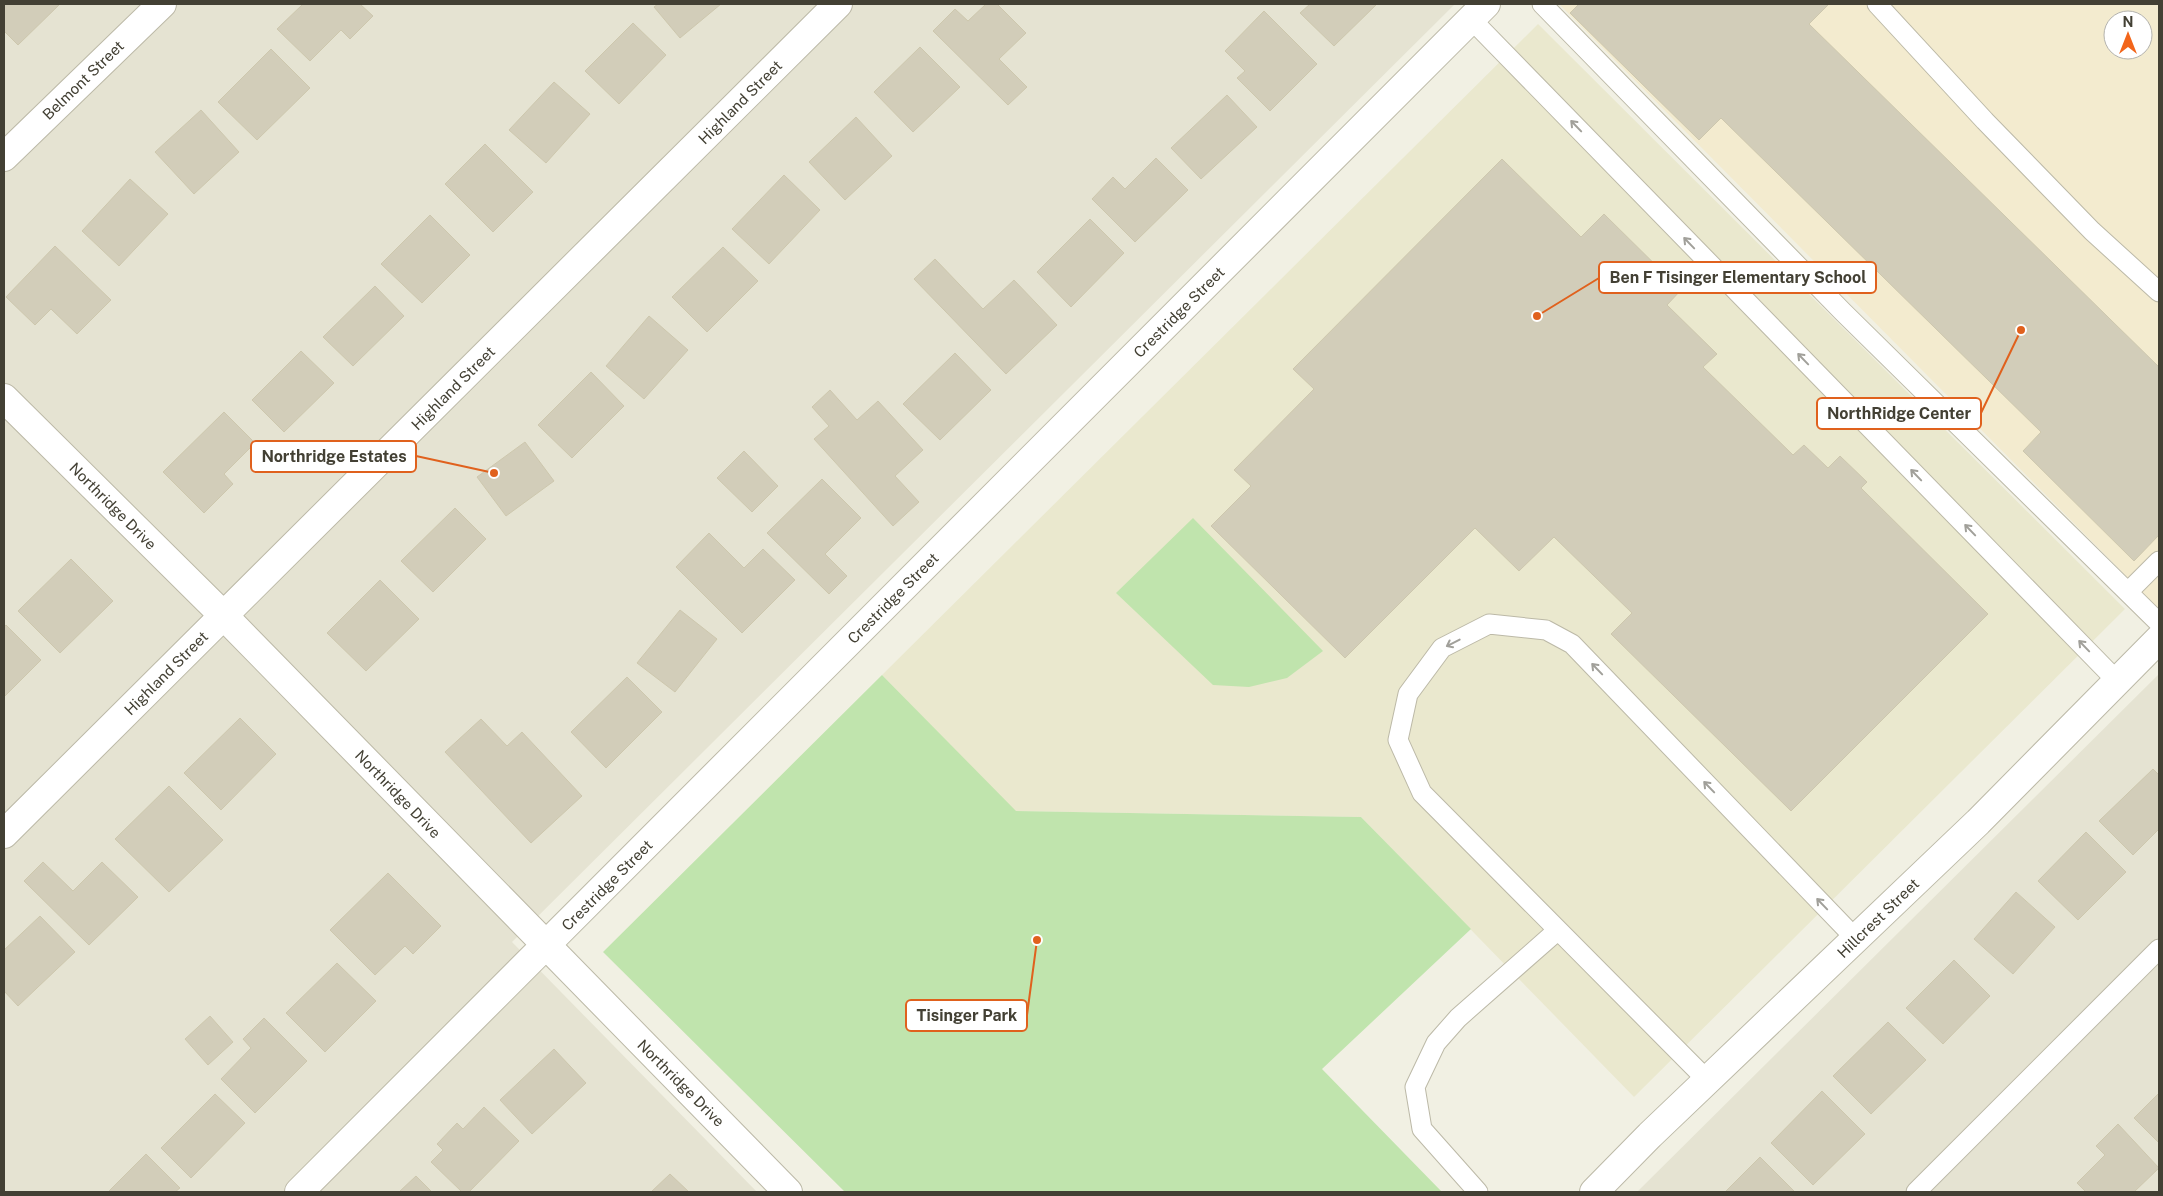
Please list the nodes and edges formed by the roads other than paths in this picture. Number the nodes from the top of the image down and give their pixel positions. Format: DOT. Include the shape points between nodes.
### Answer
graph roads {
  1 [pos="162,4"];
  2 [pos="838,4"];
  3 [pos="1542,4"];
  4 [pos="1877,4"];
  5 [pos="1478,11"];
  6 [pos="4,156"];
  7 [pos="2158,289"];
  8 [pos="4,398"];
  9 [pos="2159,561"];
  10 [pos="2128,592"];
  11 [pos="224,616"];
  12 [pos="2159,623"];
  13 [pos="2159,639"];
  14 [pos="2117,681"];
  15 [pos="4,834"];
  16 [pos="1558,930"];
  17 [pos="1856,939"];
  18 [pos="546,946"];
  19 [pos="2159,949"];
  20 [pos="1707,1080"];
  21 [pos="299,1192"];
  22 [pos="788,1192"];
  23 [pos="1478,1192"];
  24 [pos="1594,1192"];
  25 [pos="1916,1192"];
  1 -- 6 [label="street, Belmont Street"];
  2 -- 11 [label="street, Highland Street"];
  3 -- 10 [label="lane" via="1843,312"];
  4 -- 7 [label="lane" via="1985,122 2092,230"];
  14 -- 5 [label="lane, one-way"];
  5 -- 18 [label="street, Crestridge Street"];
  8 -- 11 [label="street, Northridge Drive"];
  9 -- 10 [label="lane"];
  10 -- 12 [label="lane"];
  11 -- 15 [label="street, Highland Street"];
  11 -- 18 [label="street, Northridge Drive"];
  13 -- 14 [label="street, Hillcrest Street"];
  14 -- 17 [label="street, Hillcrest Street" via="1978,822"];
  17 -- 16 [label="lane, one-way" via="1572,644 1546,630 1489,624 1442,648 1408,694 1398,740 1422,793"];
  16 -- 20 [label="lane"];
  16 -- 23 [label="lane" via="1458,1018 1436,1043 1415,1087 1422,1129"];
  17 -- 20 [label="street, Hillcrest Street"];
  18 -- 21 [label="street, Crestridge Street"];
  18 -- 22 [label="street, Northridge Drive"];
  19 -- 25 [label="lane"];
  20 -- 24 [label="street, Hillcrest Street"];
}
